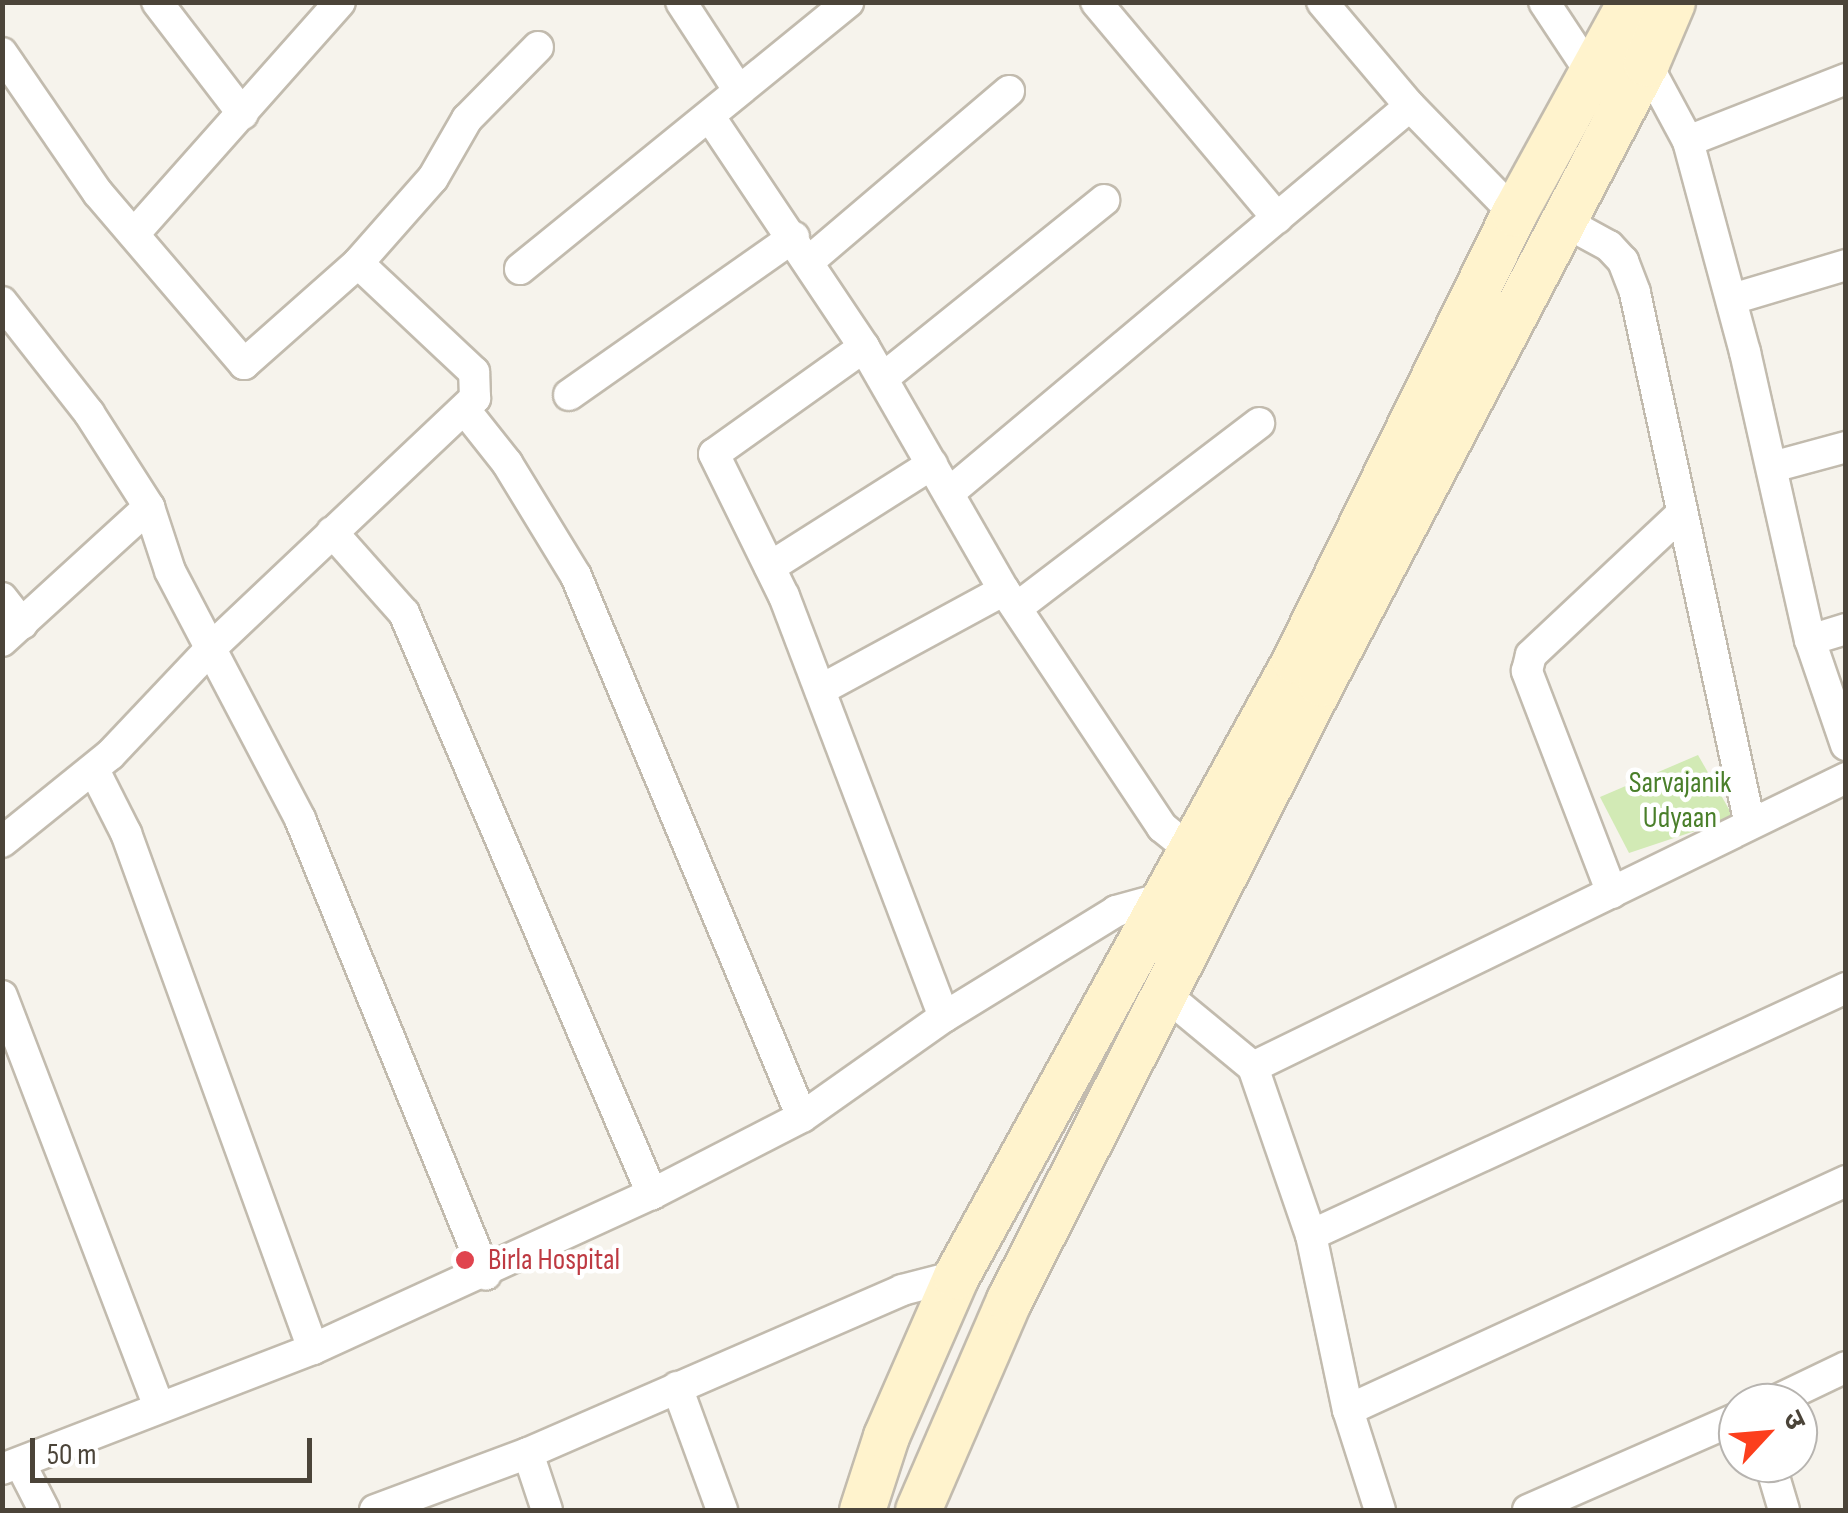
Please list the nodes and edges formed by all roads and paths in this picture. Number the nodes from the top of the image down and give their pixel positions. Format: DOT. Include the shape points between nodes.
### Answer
graph roads {
  1 [pos="158,2"];
  2 [pos="340,2"];
  3 [pos="682,2"];
  4 [pos="848,2"];
  5 [pos="1096,2"];
  6 [pos="1322,2"];
  7 [pos="1544,2"];
  8 [pos="1630,2"];
  9 [pos="1672,2"];
  10 [pos="538,47"];
  11 [pos="2,53"];
  12 [pos="1646,63"];
  13 [pos="1589,70"];
  14 [pos="1846,78"];
  15 [pos="737,88"];
  16 [pos="1009,90"];
  17 [pos="1410,106"];
  18 [pos="243,114"];
  19 [pos="710,118"];
  20 [pos="1688,141"];
  21 [pos="1104,200"];
  22 [pos="1514,213"];
  23 [pos="1277,218"];
  24 [pos="1563,221"];
  25 [pos="134,234"];
  26 [pos="801,250"];
  27 [pos="358,263"];
  28 [pos="1846,265"];
  29 [pos="520,268"];
  30 [pos="1732,299"];
  31 [pos="2,302"];
  32 [pos="864,347"];
  33 [pos="883,378"];
  34 [pos="569,395"];
  35 [pos="465,410"];
  36 [pos="1259,423"];
  37 [pos="1846,447"];
  38 [pos="932,464"];
  39 [pos="1772,468"];
  40 [pos="950,492"];
  41 [pos="148,508"];
  42 [pos="1680,515"];
  43 [pos="332,532"];
  44 [pos="770,567"];
  45 [pos="2,598"];
  46 [pos="1012,598"];
  47 [pos="1846,629"];
  48 [pos="12,632"];
  49 [pos="1810,640"];
  50 [pos="213,646"];
  51 [pos="822,689"];
  52 [pos="1846,745"];
  53 [pos="94,770"];
  54 [pos="1846,778"];
  55 [pos="1749,820"];
  56 [pos="2,842"];
  57 [pos="1190,850"];
  58 [pos="1612,893"];
  59 [pos="1163,898"];
  60 [pos="1846,988"];
  61 [pos="1166,995"];
  62 [pos="2,996"];
  63 [pos="944,1017"];
  64 [pos="1253,1066"];
  65 [pos="802,1118"];
  66 [pos="1846,1180"];
  67 [pos="652,1194"];
  68 [pos="1310,1235"];
  69 [pos="486,1274"];
  70 [pos="956,1276"];
  71 [pos="313,1349"];
  72 [pos="1846,1368"];
  73 [pos="1814,1383"];
  74 [pos="677,1387"];
  75 [pos="158,1406"];
  76 [pos="1348,1410"];
  77 [pos="1718,1427"];
  78 [pos="528,1453"];
  79 [pos="11,1466"];
  80 [pos="1776,1483"];
  81 [pos="44,1510"];
  82 [pos="374,1510"];
  83 [pos="547,1510"];
  84 [pos="722,1510"];
  85 [pos="862,1510"];
  86 [pos="918,1510"];
  87 [pos="1380,1510"];
  88 [pos="1528,1510"];
  89 [pos="1784,1510"];
  1 -- 18 [label="street"];
  2 -- 18 [label="street"];
  3 -- 15 [label="street"];
  4 -- 15 [label="street"];
  5 -- 23 [label="street"];
  6 -- 17 [label="street"];
  7 -- 13 [label="street"];
  8 -- 13 [label="street"];
  9 -- 12 [label="street"];
  10 -- 27 [label="street" via="466,118 433,178"];
  11 -- 25 [label="street" via="56,138"];
  12 -- 20 [label="street"];
  12 -- 24 [label="street"];
  13 -- 22 [label="street"];
  14 -- 20 [label="street"];
  15 -- 19 [label="street"];
  16 -- 26 [label="street"];
  17 -- 22 [label="street"];
  17 -- 23 [label="street"];
  18 -- 25 [label="street"];
  19 -- 26 [label="street"];
  19 -- 29 [label="street"];
  20 -- 30 [label="street"];
  21 -- 33 [label="street"];
  22 -- 57 [label="street" via="1295,660"];
  23 -- 40 [label="street"];
  24 -- 42 [label="street" via="1623,261"];
  24 -- 61 [label="street" via="1320,682"];
  25 -- 27 [label="street" via="244,364"];
  26 -- 32 [label="street"];
  26 -- 34 [label="street"];
  27 -- 35 [label="street" via="478,378"];
  28 -- 30 [label="street"];
  30 -- 39 [label="street"];
  31 -- 41 [label="street" via="89,413"];
  32 -- 33 [label="street"];
  32 -- 44 [label="street" via="714,454"];
  33 -- 38 [label="street"];
  35 -- 43 [label="street"];
  35 -- 65 [label="street" via="507,463 576,576"];
  36 -- 46 [label="street"];
  37 -- 39 [label="street"];
  38 -- 40 [label="street"];
  38 -- 44 [label="street"];
  39 -- 49 [label="street"];
  40 -- 46 [label="street"];
  41 -- 48 [label="street"];
  41 -- 50 [label="street" via="170,572"];
  42 -- 55 [label="street"];
  42 -- 58 [label="street" via="1531,655 1527,670"];
  43 -- 50 [label="street"];
  43 -- 67 [label="street" via="404,612"];
  44 -- 51 [label="street"];
  45 -- 48 [label="street"];
  46 -- 51 [label="street"];
  46 -- 57 [label="street" via="1162,827"];
  47 -- 49 [label="street"];
  49 -- 52 [label="street"];
  50 -- 53 [label="street"];
  50 -- 69 [label="street" via="300,819"];
  51 -- 63 [label="street"];
  53 -- 56 [label="street"];
  53 -- 71 [label="street" via="126,833"];
  54 -- 55 [label="street"];
  55 -- 58 [label="street"];
  57 -- 59 [label="street"];
  58 -- 64 [label="street"];
  59 -- 63 [label="street" via="1116,910"];
  59 -- 70 [label="street"];
  60 -- 68 [label="street"];
  61 -- 64 [label="street"];
  61 -- 86 [label="street" via="1009,1300"];
  62 -- 75 [label="street"];
  63 -- 65 [label="street"];
  64 -- 68 [label="street"];
  65 -- 67 [label="street"];
  66 -- 76 [label="street"];
  67 -- 69 [label="street"];
  68 -- 76 [label="street"];
  69 -- 71 [label="street"];
  70 -- 74 [label="street" via="902,1290"];
  70 -- 85 [label="street" via="886,1436"];
  71 -- 75 [label="street"];
  72 -- 73 [label="street"];
  74 -- 78 [label="street"];
  74 -- 84 [label="street"];
  75 -- 79 [label="street"];
  76 -- 87 [label="street"];
  77 -- 88 [label="street"];
  78 -- 82 [label="street"];
  78 -- 83 [label="street"];
  79 -- 81 [label="street"];
  80 -- 89 [label="street"];
}
